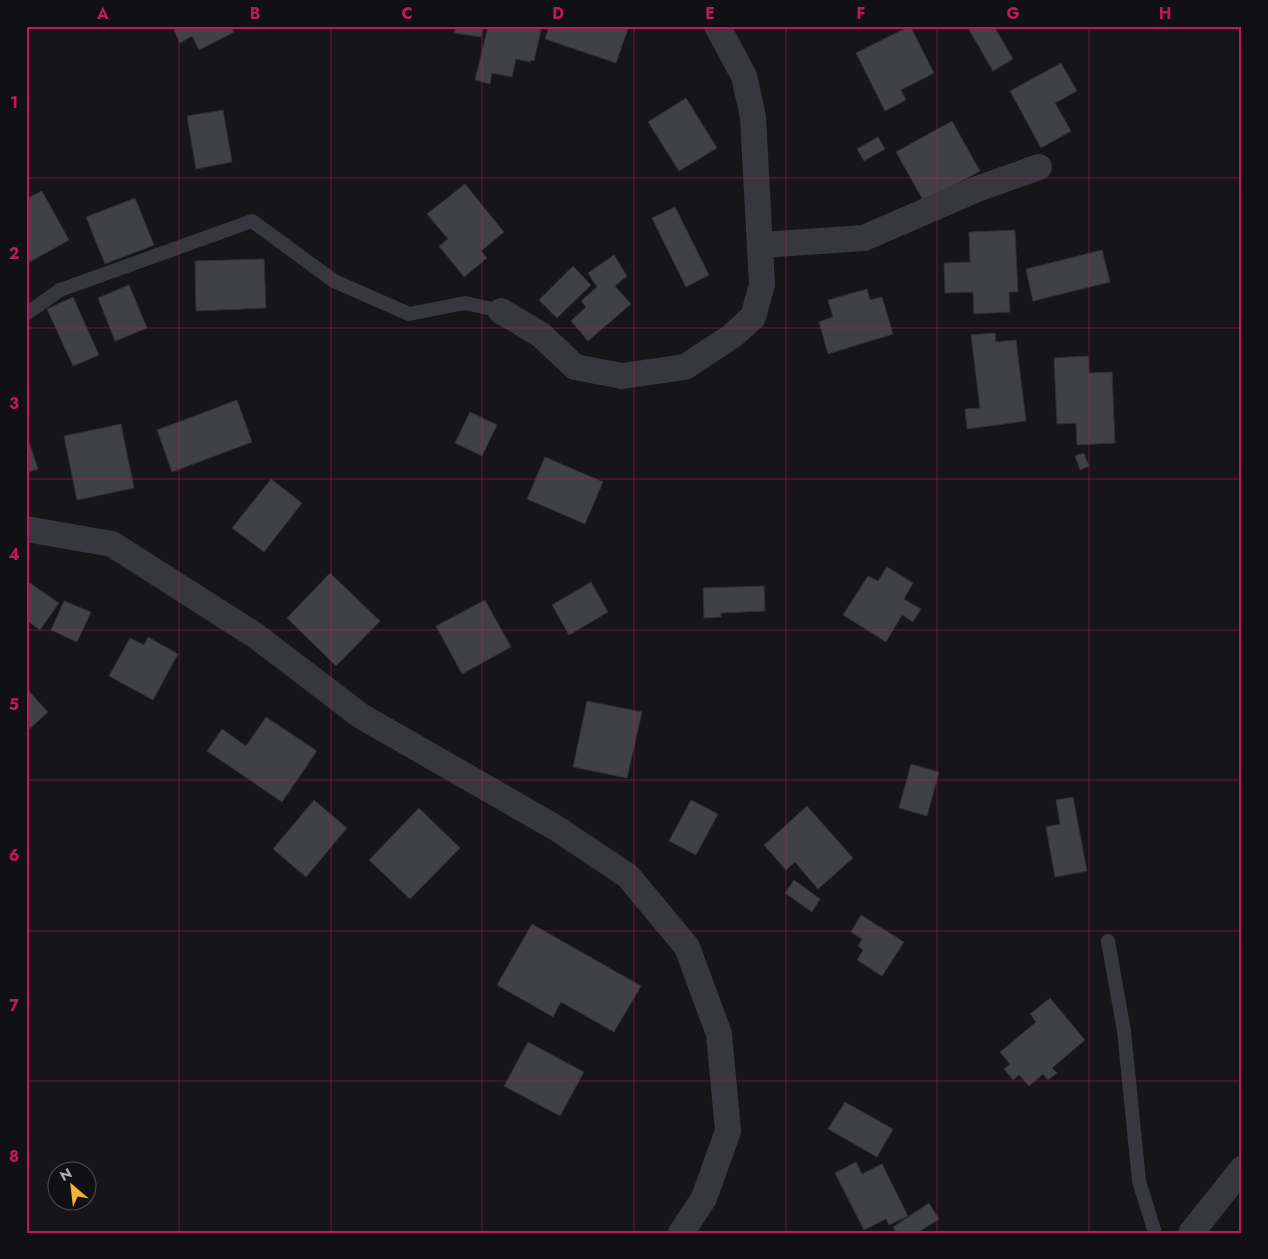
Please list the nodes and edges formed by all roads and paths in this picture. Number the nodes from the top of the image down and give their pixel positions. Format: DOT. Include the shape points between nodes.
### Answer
graph roads {
  1 [pos="717,26"];
  2 [pos="1039,167"];
  3 [pos="761,245"];
  4 [pos="501,311"];
  5 [pos="26,314"];
  6 [pos="26,529"];
  7 [pos="1108,941"];
  8 [pos="1242,1169"];
  9 [pos="681,1233"];
  10 [pos="1155,1233"];
  11 [pos="1191,1233"];
  1 -- 3 [label="street" via="744,76 753,117"];
  2 -- 3 [label="street" via="864,238"];
  3 -- 4 [label="street" via="762,285 753,317 732,336 685,367 622,376 575,367 541,335"];
  4 -- 5 [label="lane" via="465,303 409,314 334,282 252,220 60,290"];
  6 -- 9 [label="street" via="112,544 256,636 361,716 556,828 628,876 687,947 720,1034 728,1131 704,1198"];
  7 -- 10 [label="lane" via="1124,1031 1139,1181"];
  8 -- 11 [label="street"];
}
